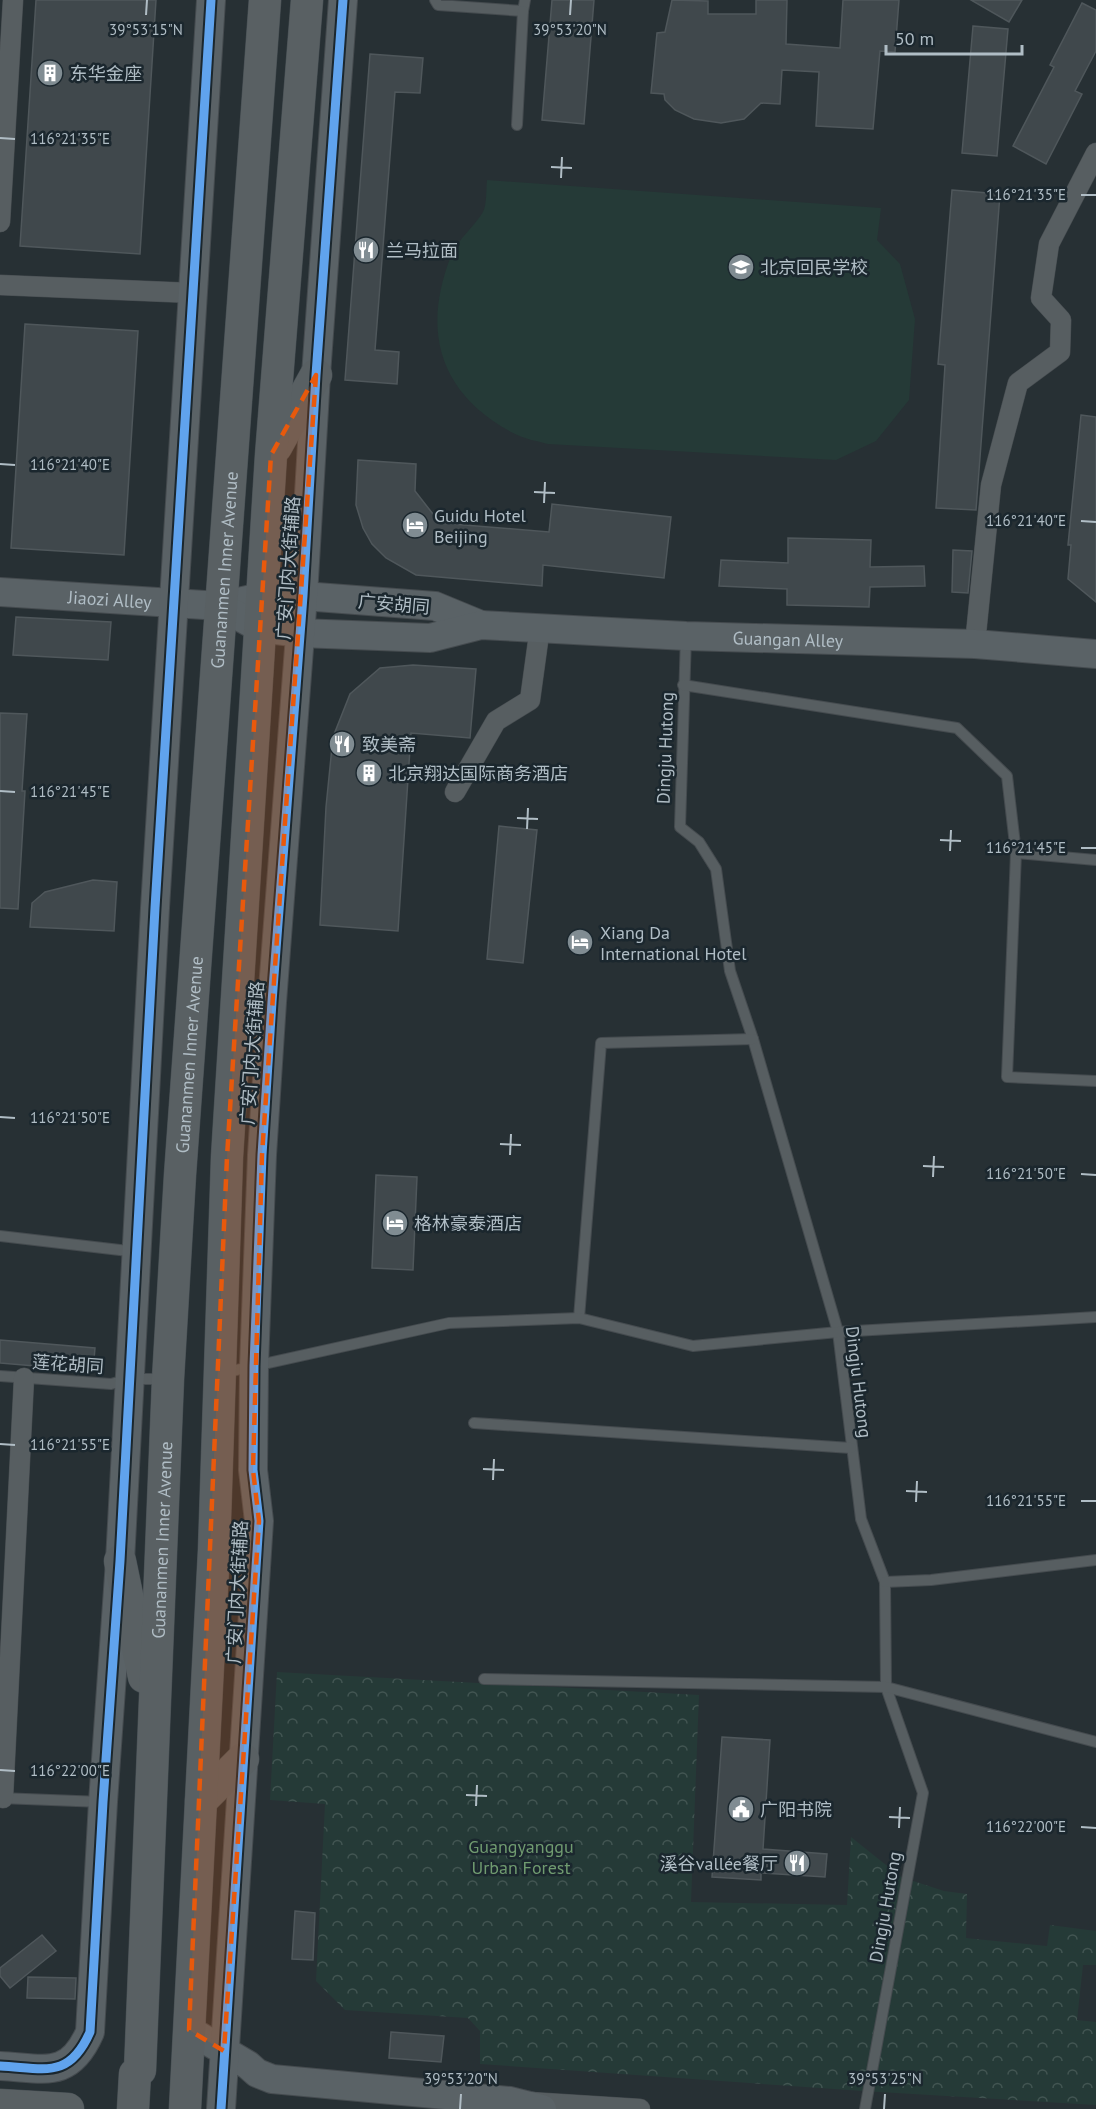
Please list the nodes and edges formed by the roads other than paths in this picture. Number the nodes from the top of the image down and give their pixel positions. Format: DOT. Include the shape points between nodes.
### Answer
graph roads {
  1 [pos="14,0"];
  2 [pos="211,0"];
  3 [pos="265,0"];
  4 [pos="343,0"];
  5 [pos="435,0"];
  6 [pos="308,4"];
  7 [pos="524,6"];
  8 [pos="517,125"];
  9 [pos="1096,153"];
  10 [pos="0,222"];
  11 [pos="0,285"];
  12 [pos="193,293"];
  13 [pos="316,375"];
  14 [pos="271,455"];
  15 [pos="0,592"];
  16 [pos="303,596"];
  17 [pos="261,597"];
  18 [pos="175,602"];
  19 [pos="219,606"];
  20 [pos="481,625"];
  21 [pos="540,627"];
  22 [pos="260,628"];
  23 [pos="300,633"];
  24 [pos="686,636"];
  25 [pos="975,644"];
  26 [pos="1096,654"];
  27 [pos="683,685"];
  28 [pos="455,792"];
  29 [pos="1016,853"];
  30 [pos="1096,860"];
  31 [pos="753,1039"];
  32 [pos="1096,1081"];
  33 [pos="0,1236"];
  34 [pos="138,1252"];
  35 [pos="1096,1317"];
  36 [pos="579,1318"];
  37 [pos="838,1332"];
  38 [pos="254,1366"];
  39 [pos="220,1374"];
  40 [pos="0,1376"];
  41 [pos="24,1378"];
  42 [pos="168,1379"];
  43 [pos="129,1380"];
  44 [pos="474,1423"];
  45 [pos="851,1448"];
  46 [pos="1096,1560"];
  47 [pos="120,1561"];
  48 [pos="885,1582"];
  49 [pos="484,1680"];
  50 [pos="886,1687"];
  51 [pos="154,1726"];
  52 [pos="1096,1742"];
  53 [pos="243,1759"];
  54 [pos="2,1798"];
  55 [pos="201,1801"];
  56 [pos="102,1802"];
  57 [pos="189,2030"];
  58 [pos="236,2058"];
  59 [pos="0,2066"];
  60 [pos="510,2101"];
  61 [pos="0,2105"];
  62 [pos="68,2109"];
  63 [pos="133,2109"];
  64 [pos="185,2109"];
  65 [pos="221,2109"];
  66 [pos="542,2109"];
  67 [pos="640,2109"];
  68 [pos="864,2109"];
  1 -- 10 [label="street"];
  2 -- 12 [label="street"];
  3 -- 19 [label="main road, Guananmen Inner Avenue"];
  4 -- 13 [label="street, 广安门内大街辅路"];
  5 -- 7 [label="lane" via="438,5"];
  6 -- 14 [label="main road"];
  7 -- 8 [label="lane"];
  9 -- 25 [label="street" via="1049,244 1041,298 1062,320 1060,352 1018,382 991,486"];
  11 -- 12 [label="street"];
  12 -- 18 [label="street"];
  13 -- 14 [label="main road"];
  13 -- 16 [label="street, 广安门内大街辅路"];
  14 -- 17 [label="main road"];
  15 -- 18 [label="street, Jiaozi Alley"];
  16 -- 17 [label="street, 广安胡同"];
  16 -- 20 [label="street, 广安胡同" via="435,606"];
  16 -- 23 [label="street, 广安门内大街辅路"];
  17 -- 19 [label="street, 广安胡同"];
  17 -- 22 [label="main road"];
  18 -- 19 [label="street, Jiaozi Alley"];
  18 -- 34 [label="street" via="154,908"];
  19 -- 22 [label="street"];
  19 -- 42 [label="main road, Guananmen Inner Avenue"];
  20 -- 21 [label="street, Guangan Alley"];
  20 -- 23 [label="street, 广安胡同" via="430,638"];
  21 -- 24 [label="street, Guangan Alley"];
  21 -- 28 [label="street" via="530,700 496,721"];
  22 -- 23 [label="street, 广安胡同"];
  22 -- 39 [label="main road" via="227,1156"];
  23 -- 38 [label="street, 广安门内大街辅路" via="262,1155"];
  24 -- 25 [label="street, Guangan Alley"];
  24 -- 27 [label="lane, Dingju Hutong"];
  25 -- 26 [label="street, Guangan Alley"];
  27 -- 29 [label="lane" via="957,728 1007,776"];
  27 -- 31 [label="lane, Dingju Hutong" via="680,826 699,842 716,869 730,971"];
  29 -- 30 [label="lane"];
  29 -- 32 [label="lane" via="1006,1077"];
  31 -- 36 [label="lane" via="601,1043"];
  31 -- 37 [label="lane, Dingju Hutong"];
  33 -- 34 [label="lane"];
  34 -- 43 [label="street"];
  35 -- 37 [label="lane"];
  36 -- 37 [label="lane" via="693,1346"];
  36 -- 38 [label="lane" via="449,1323"];
  37 -- 45 [label="lane, Dingju Hutong"];
  38 -- 39 [label="lane"];
  38 -- 53 [label="street, 广安门内大街辅路" via="253,1470 259,1521"];
  39 -- 55 [label="main road"];
  40 -- 41 [label="lane, 莲花胡同"];
  41 -- 43 [label="lane, 莲花胡同" via="111,1384"];
  41 -- 54 [label="street"];
  42 -- 43 [label="lane, 莲花胡同"];
  42 -- 51 [label="main road, Guananmen Inner Avenue"];
  43 -- 47 [label="street"];
  44 -- 45 [label="lane"];
  45 -- 48 [label="lane, Dingju Hutong" via="861,1519"];
  46 -- 48 [label="lane"];
  47 -- 51 [label="main road"];
  47 -- 56 [label="street"];
  48 -- 50 [label="lane, Dingju Hutong"];
  49 -- 50 [label="lane"];
  50 -- 52 [label="lane"];
  50 -- 68 [label="lane, Dingju Hutong" via="923,1793"];
  51 -- 63 [label="main road, Guananmen Inner Avenue" via="140,2070 135,2074"];
  53 -- 55 [label="main road"];
  53 -- 58 [label="street, 广安门内大街辅路" via="226,2016"];
  54 -- 56 [label="lane"];
  55 -- 57 [label="main road"];
  56 -- 59 [label="street" via="90,2032 72,2061 61,2066"];
  57 -- 58 [label="street"];
  57 -- 64 [label="main road"];
  58 -- 60 [label="street" via="272,2079"];
  58 -- 65 [label="street, 广安门内大街辅路"];
  60 -- 66 [label="street"];
  60 -- 67 [label="street"];
  61 -- 62 [label="main road"];
}
